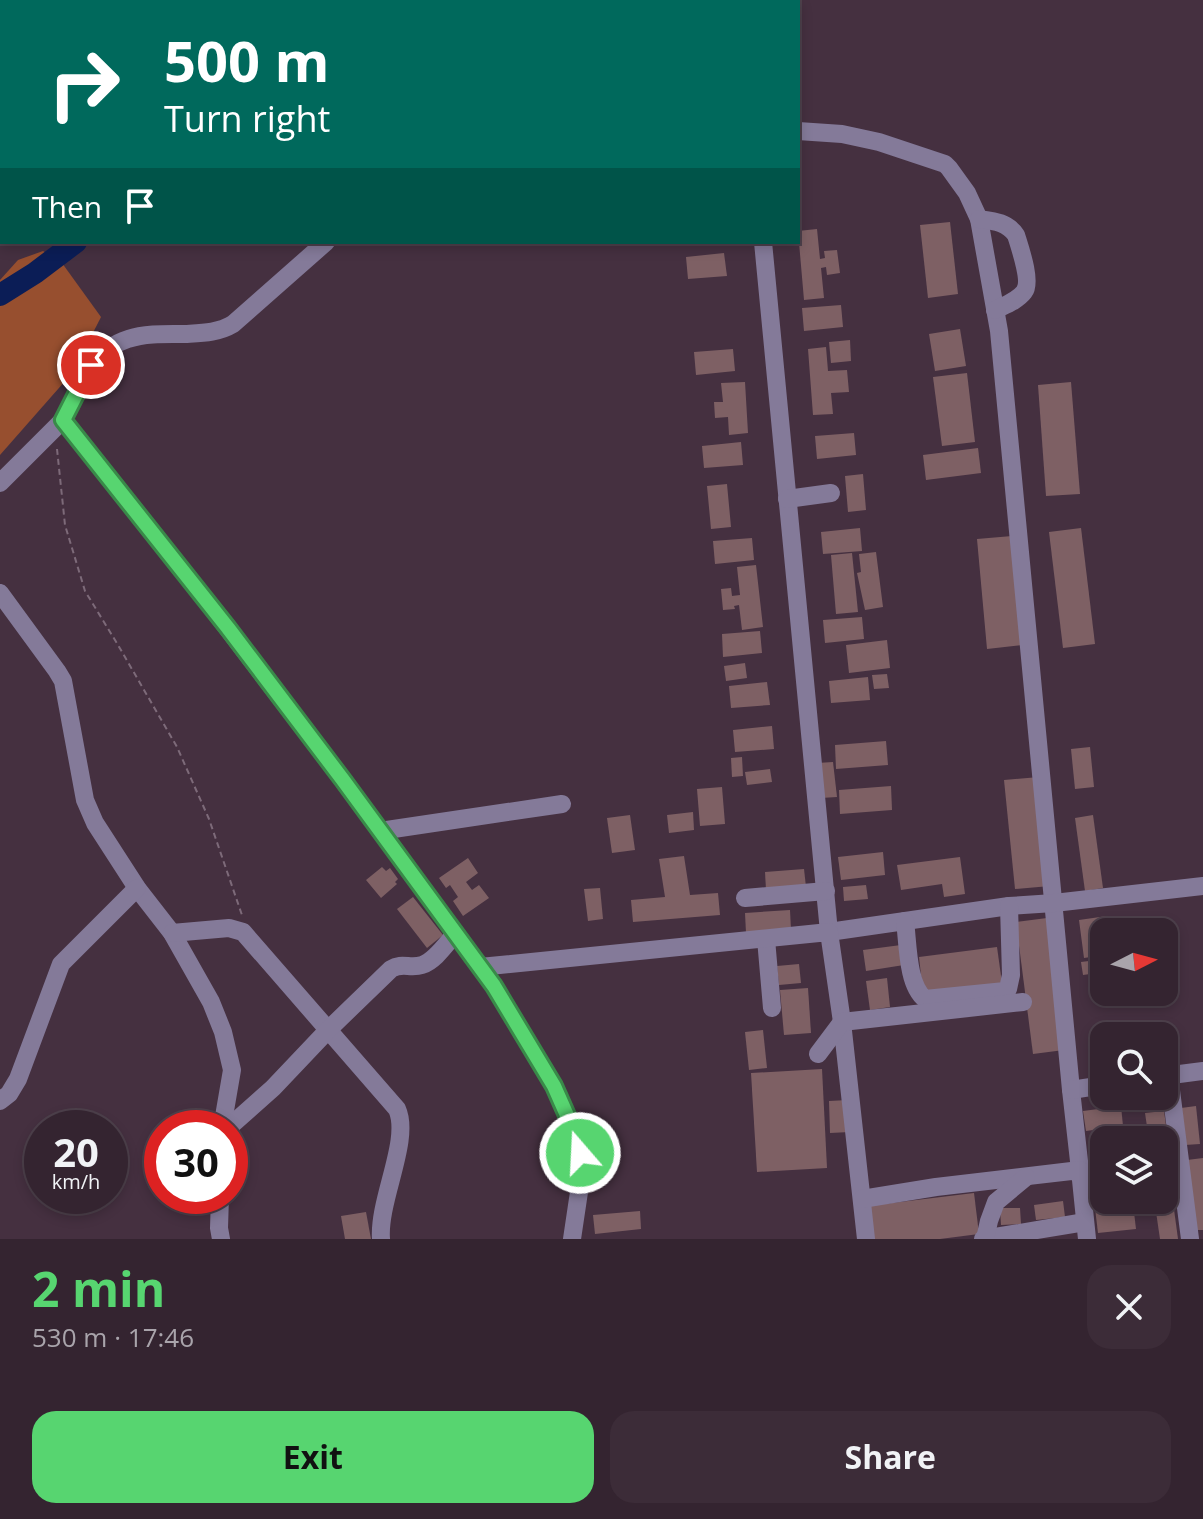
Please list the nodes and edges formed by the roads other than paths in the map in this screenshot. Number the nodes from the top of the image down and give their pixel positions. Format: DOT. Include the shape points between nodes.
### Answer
graph roads {
  1 [pos="800,131"];
  2 [pos="979,219"];
  3 [pos="324,244"];
  4 [pos="763,244"];
  5 [pos="995,310"];
  6 [pos="59,424"];
  7 [pos="0,483"];
  8 [pos="831,493"];
  9 [pos="787,499"];
  10 [pos="0,593"];
  11 [pos="562,804"];
  12 [pos="380,831"];
  13 [pos="1203,886"];
  14 [pos="137,888"];
  15 [pos="826,891"];
  16 [pos="745,898"];
  17 [pos="1054,903"];
  18 [pos="1009,906"];
  19 [pos="905,921"];
  20 [pos="829,932"];
  21 [pos="172,933"];
  22 [pos="455,934"];
  23 [pos="766,939"];
  24 [pos="480,967"];
  25 [pos="1023,1002"];
  26 [pos="772,1008"];
  27 [pos="842,1022"];
  28 [pos="328,1030"];
  29 [pos="818,1054"];
  30 [pos="1203,1071"];
  31 [pos="1178,1074"];
  32 [pos="1090,1087"];
  33 [pos="1071,1090"];
  34 [pos="0,1101"];
  35 [pos="225,1110"];
  36 [pos="248,1110"];
  37 [pos="1171,1110"];
  38 [pos="1080,1170"];
  39 [pos="1026,1177"];
  40 [pos="862,1199"];
  41 [pos="219,1214"];
  42 [pos="1086,1231"];
  43 [pos="221,1239"];
  44 [pos="381,1239"];
  45 [pos="572,1239"];
  46 [pos="866,1239"];
  47 [pos="984,1239"];
  48 [pos="1190,1239"];
  1 -- 2 [label="street" via="879,142 945,164"];
  2 -- 5 [label="street"];
  2 -- 5 [label="street" via="1013,230 1027,281 1022,294"];
  3 -- 6 [label="street" via="225,329 139,336 114,345 91,365"];
  4 -- 9 [label="street"];
  5 -- 17 [label="street"];
  6 -- 7 [label="street"];
  6 -- 12 [label="street" via="208,603"];
  8 -- 9 [label="street"];
  9 -- 15 [label="street"];
  10 -- 14 [label="street" via="63,681 85,800"];
  11 -- 12 [label="street"];
  12 -- 22 [label="street"];
  13 -- 17 [label="street"];
  14 -- 21 [label="street"];
  14 -- 34 [label="street" via="61,964 18,1079"];
  15 -- 16 [label="street"];
  15 -- 20 [label="street"];
  17 -- 18 [label="street"];
  17 -- 33 [label="street"];
  18 -- 19 [label="street"];
  18 -- 19 [label="street" via="1011,975 1005,991 921,997 913,986"];
  19 -- 20 [label="street"];
  20 -- 23 [label="street"];
  20 -- 27 [label="street"];
  21 -- 28 [label="street" via="229,928 243,932"];
  21 -- 35 [label="street" via="223,1032 232,1065"];
  22 -- 24 [label="street"];
  22 -- 28 [label="street" via="428,962 391,969"];
  23 -- 24 [label="street"];
  23 -- 26 [label="street"];
  24 -- 45 [label="street" via="554,1086 577,1138 581,1165"];
  25 -- 27 [label="street"];
  27 -- 29 [label="street"];
  27 -- 40 [label="street"];
  28 -- 36 [label="street"];
  28 -- 44 [label="street" via="401,1116"];
  30 -- 31 [label="street"];
  32 -- 33 [label="street"];
  33 -- 38 [label="street"];
  37 -- 48 [label="street"];
  38 -- 39 [label="street"];
  38 -- 42 [label="street"];
  39 -- 40 [label="street"];
  39 -- 47 [label="street" via="996,1202"];
  40 -- 46 [label="street"];
  41 -- 43 [label="street"];
  42 -- 47 [label="street"];
}
